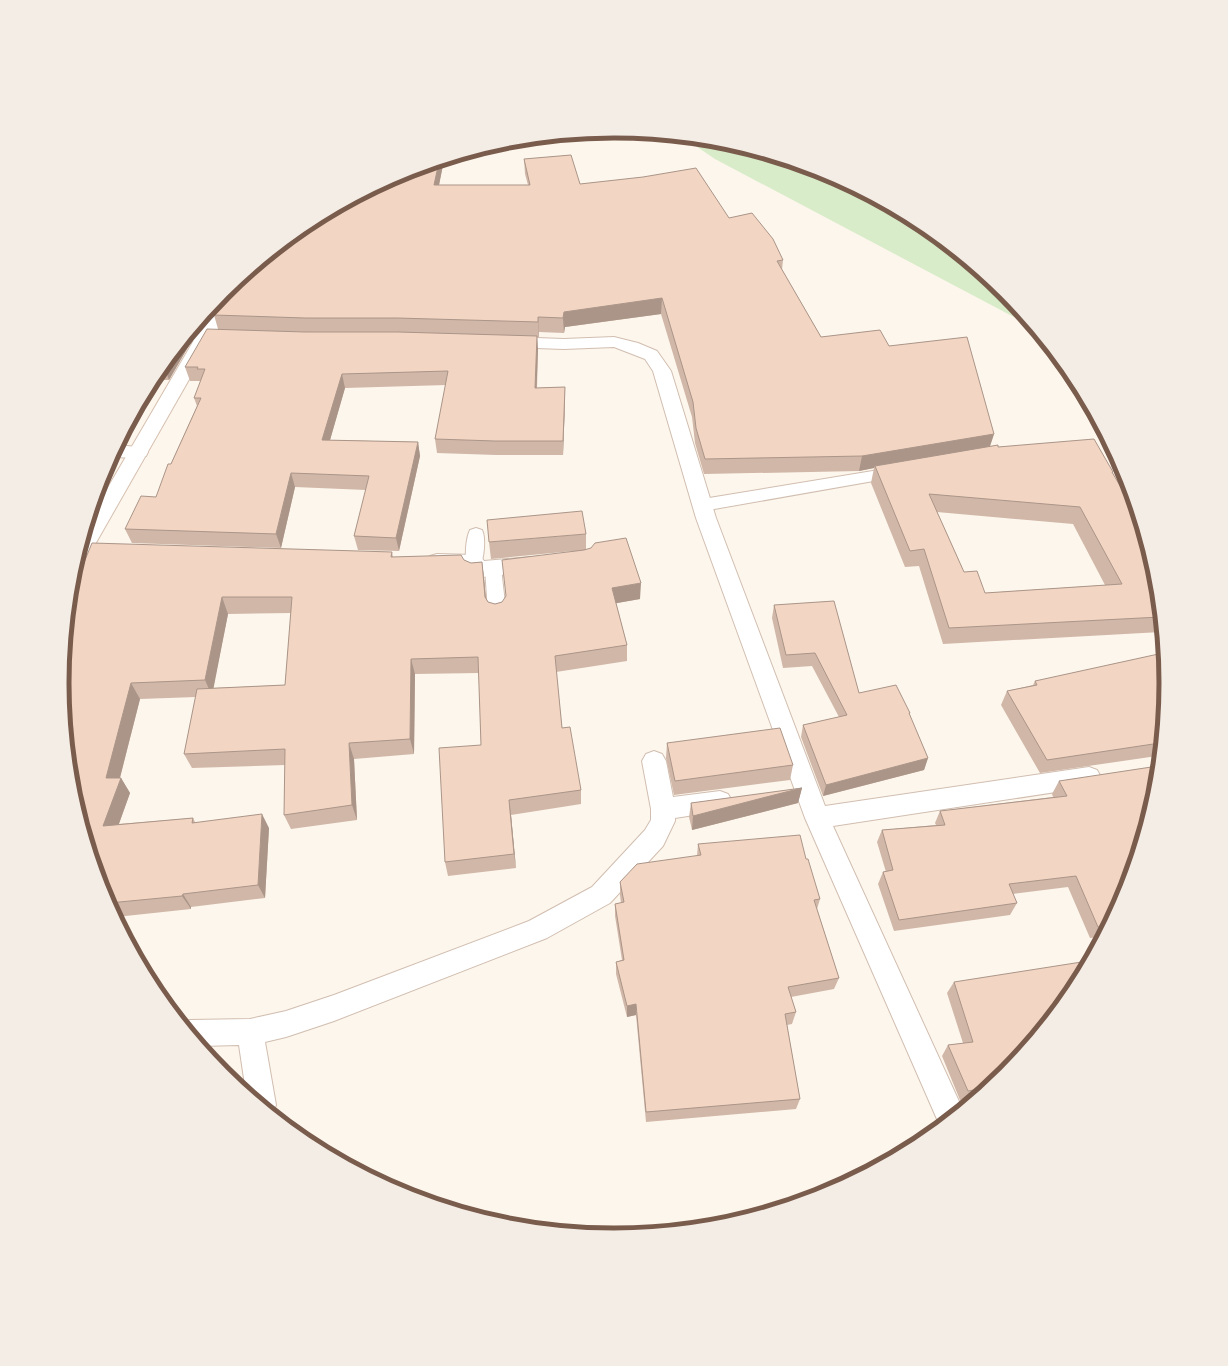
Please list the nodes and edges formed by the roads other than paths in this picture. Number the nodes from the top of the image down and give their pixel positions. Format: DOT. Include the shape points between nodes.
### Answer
graph roads {
  1 [pos="212,316"];
  2 [pos="197,336"];
  3 [pos="245,338"];
  4 [pos="494,342"];
  5 [pos="121,451"];
  6 [pos="139,452"];
  7 [pos="915,468"];
  8 [pos="703,505"];
  9 [pos="476,534"];
  10 [pos="89,538"];
  11 [pos="106,551"];
  12 [pos="85,553"];
  13 [pos="420,560"];
  14 [pos="553,562"];
  15 [pos="484,565"];
  16 [pos="497,612"];
  17 [pos="654,761"];
  18 [pos="1111,773"];
  19 [pos="807,790"];
  20 [pos="784,793"];
  21 [pos="739,799"];
  22 [pos="663,809"];
  23 [pos="817,818"];
  24 [pos="250,1032"];
  25 [pos="197,1033"];
  26 [pos="261,1098"];
  27 [pos="949,1113"];
  1 -- 2 [label="street"];
  2 -- 3 [label="street"];
  2 -- 6 [label="street"];
  4 -- 8 [label="street" via="614,342 651,355 662,371"];
  5 -- 6 [label="street"];
  6 -- 10 [label="street"];
  7 -- 8 [label="lane"];
  8 -- 19 [label="street" via="734,597"];
  9 -- 15 [label="lane"];
  11 -- 12 [label="street"];
  13 -- 15 [label="street"];
  14 -- 15 [label="street"];
  15 -- 16 [label="lane"];
  17 -- 22 [label="street"];
  18 -- 23 [label="street"];
  19 -- 20 [label="street"];
  19 -- 23 [label="street"];
  21 -- 22 [label="street"];
  22 -- 24 [label="street" via="663,821 654,838 601,895 538,930 334,1008 286,1024"];
  23 -- 27 [label="street"];
  24 -- 25 [label="street"];
  24 -- 26 [label="street"];
}
